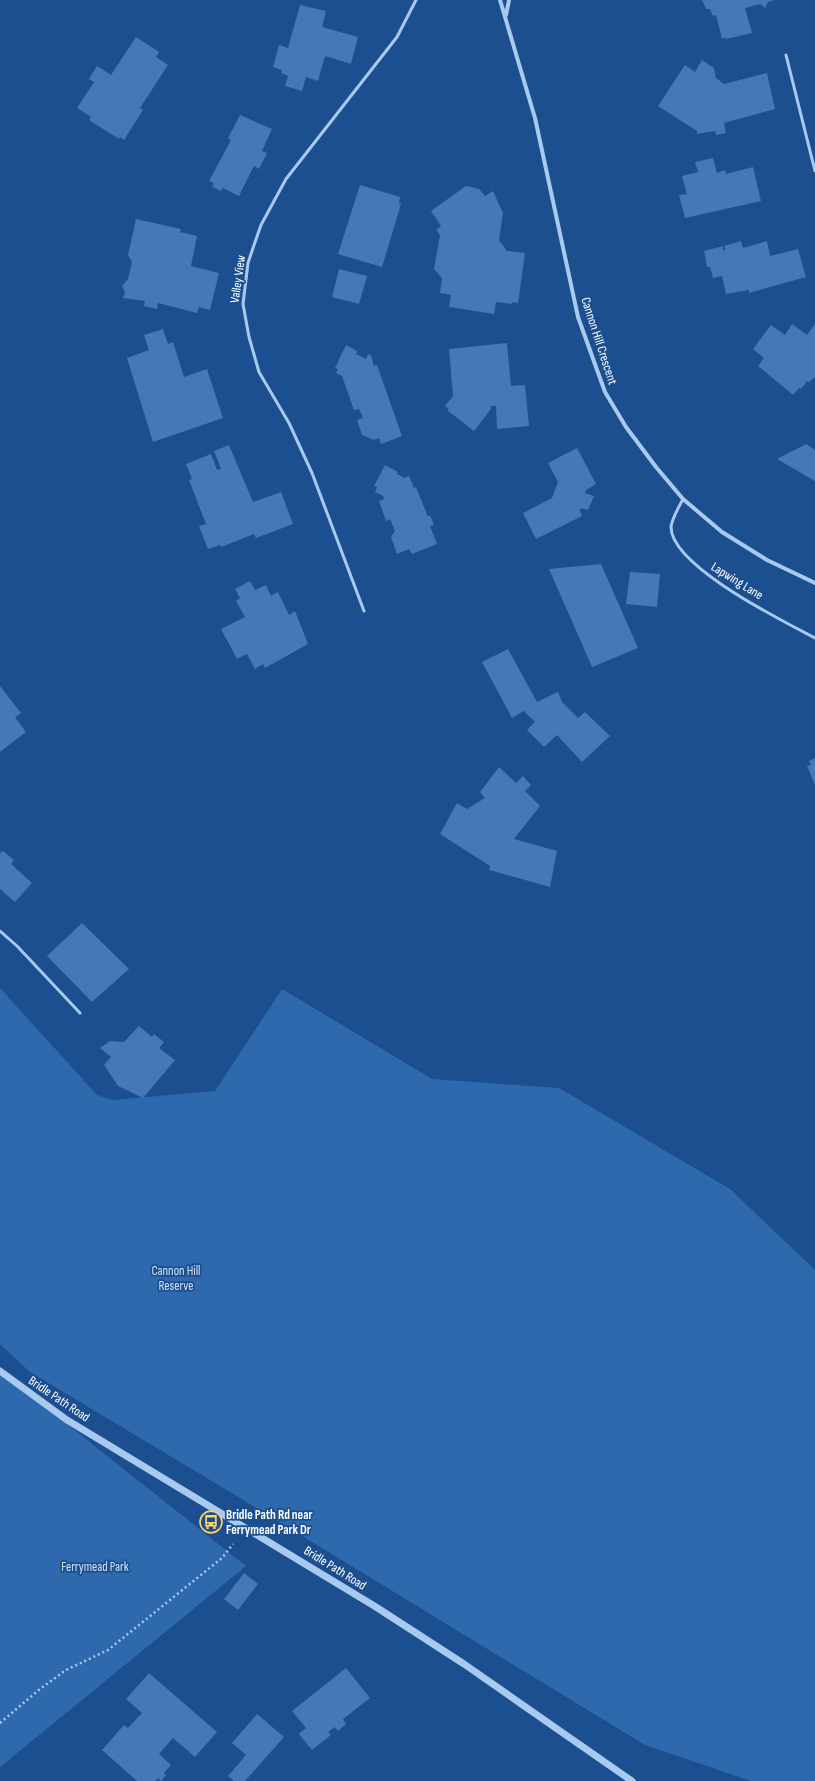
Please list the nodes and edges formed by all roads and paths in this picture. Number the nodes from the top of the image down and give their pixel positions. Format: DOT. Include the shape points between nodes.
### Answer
graph roads {
  1 [pos="416,0"];
  2 [pos="500,0"];
  3 [pos="509,0"];
  4 [pos="506,15"];
  5 [pos="786,55"];
  6 [pos="815,171"];
  7 [pos="683,499"];
  8 [pos="815,582"];
  9 [pos="364,611"];
  10 [pos="815,638"];
  11 [pos="0,931"];
  12 [pos="80,1013"];
  13 [pos="0,1371"];
  14 [pos="244,1526"];
  15 [pos="0,1723"];
  16 [pos="632,1781"];
  1 -- 9 [label="lane, Valley View" via="397,37 286,179 261,225 253,248 248,263 243,304 259,372 289,424 312,473"];
  2 -- 4 [label="street, Cannon Hill Crescent"];
  3 -- 4 [label="street, Cannon Hill Crescent"];
  4 -- 7 [label="street, Cannon Hill Crescent" via="535,118 578,317 591,357 605,392 626,427"];
  5 -- 6 [label="lane"];
  7 -- 8 [label="street, Cannon Hill Crescent" via="722,532 767,560"];
  7 -- 10 [label="lane, Lapwing Lane" via="671,527 674,541 692,562 710,578"];
  11 -- 12 [label="lane"];
  13 -- 14 [label="street, Bridle Path Road" via="67,1420"];
  14 -- 15 [label="path" via="222,1558 139,1626 108,1650 66,1670"];
  14 -- 16 [label="street, Bridle Path Road" via="464,1664"];
}
